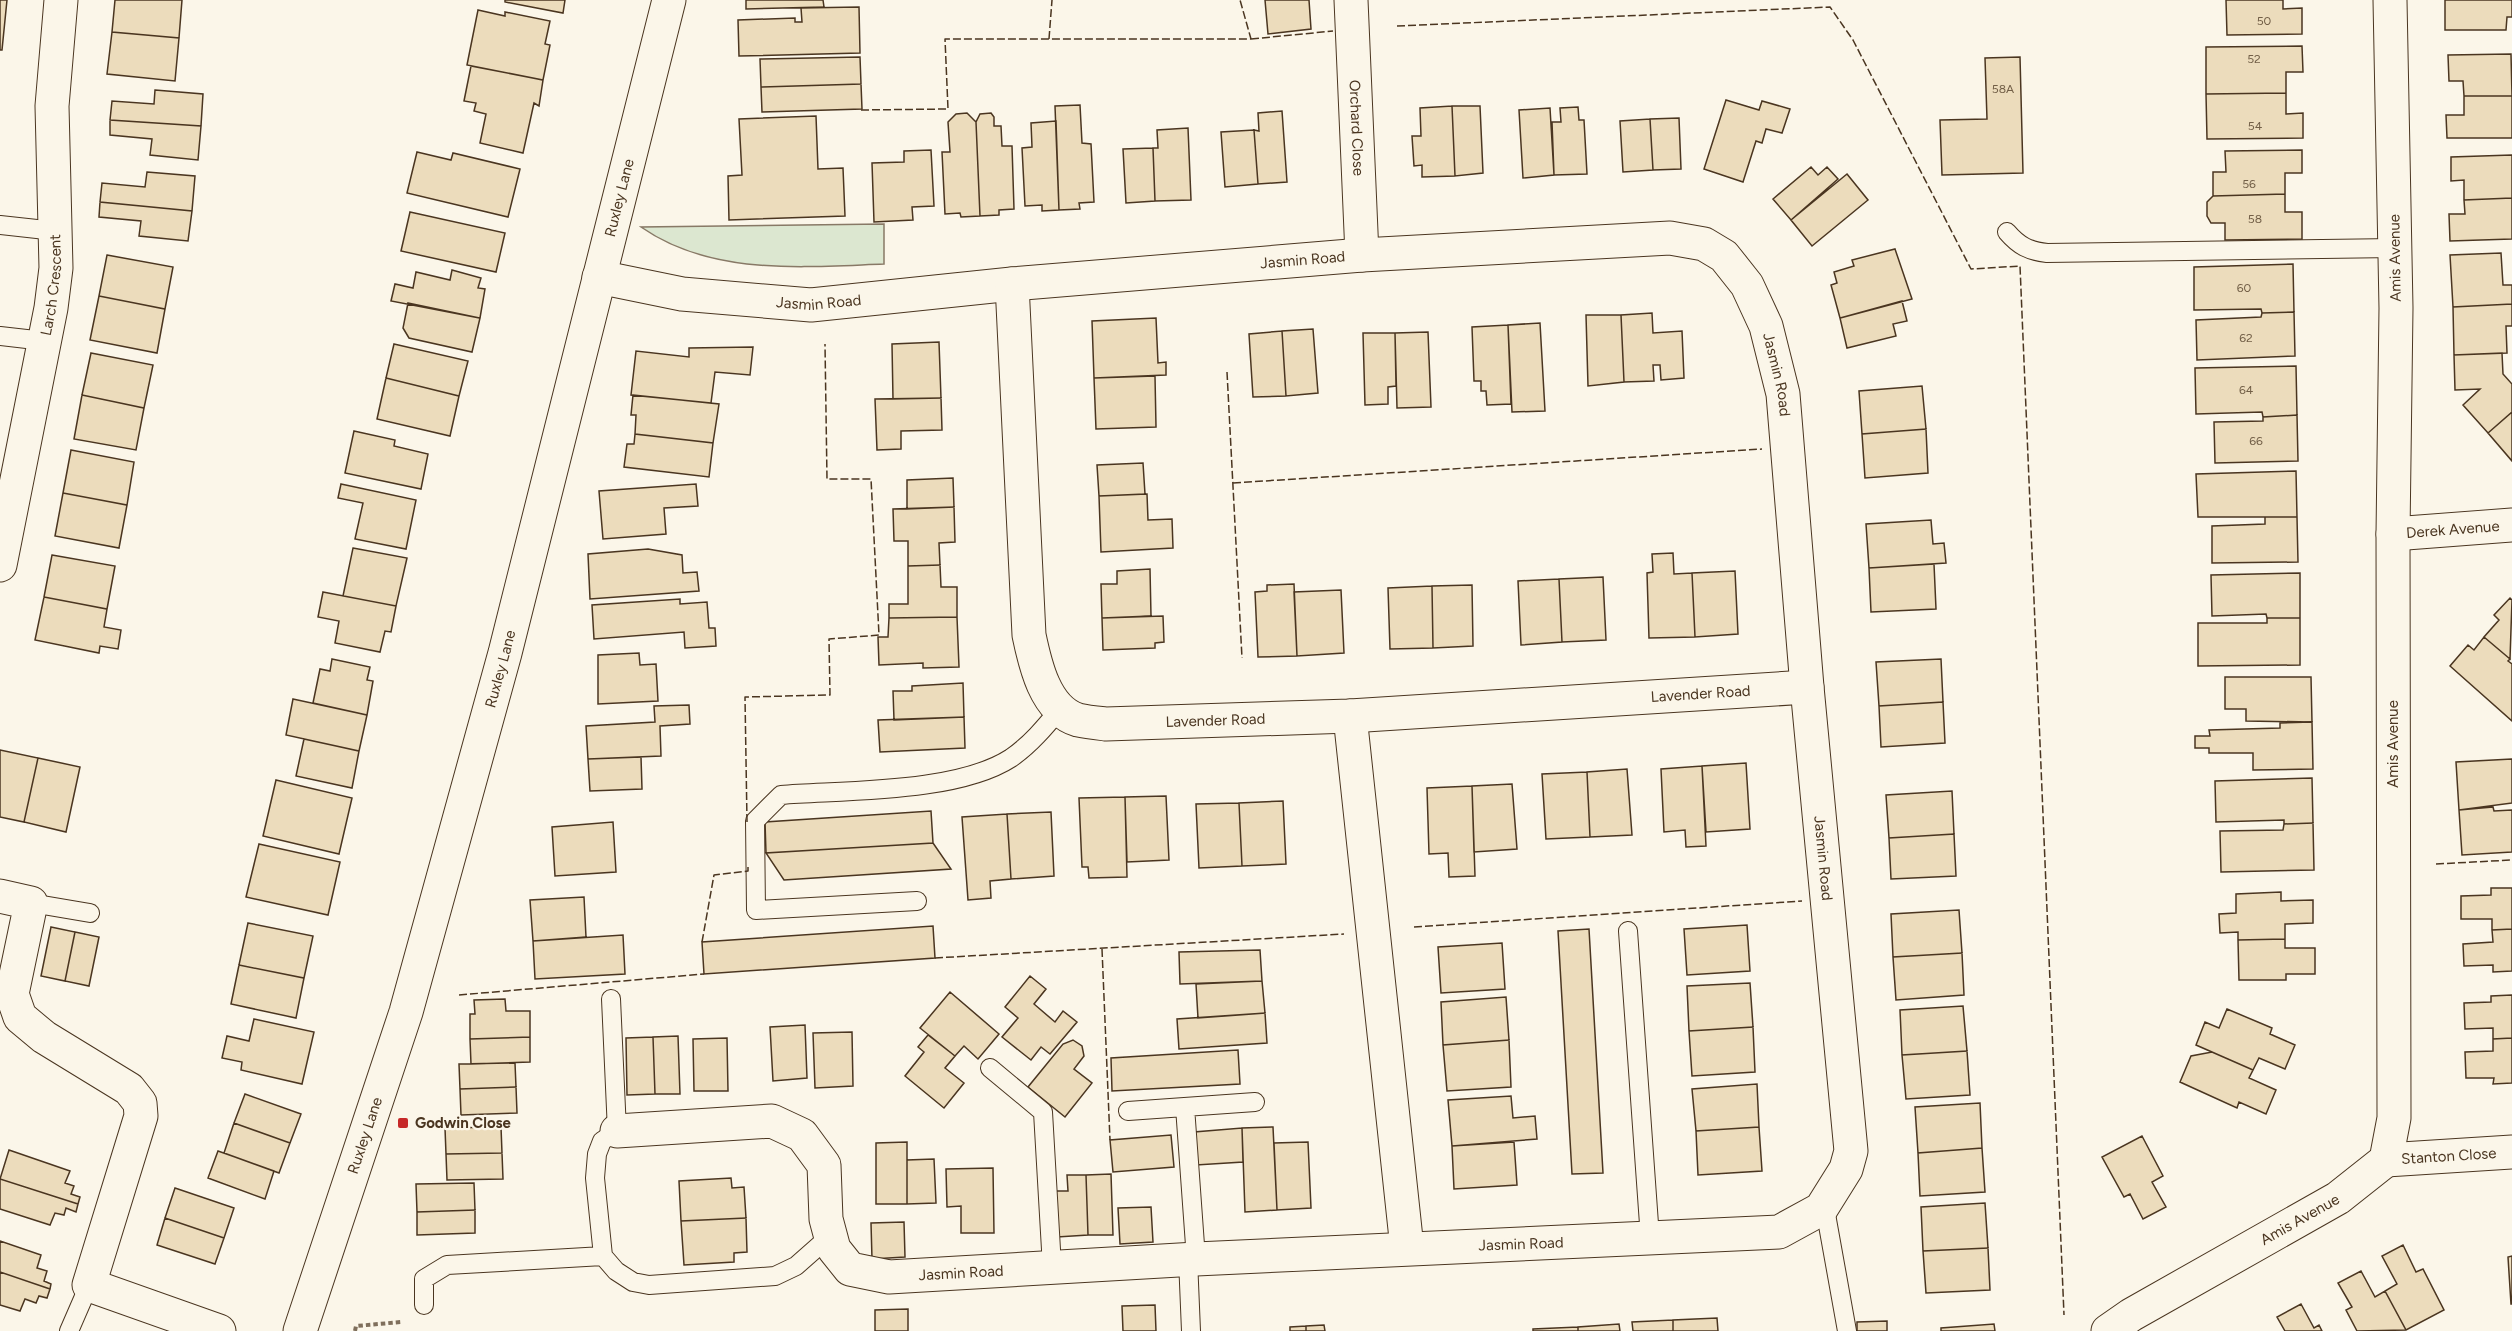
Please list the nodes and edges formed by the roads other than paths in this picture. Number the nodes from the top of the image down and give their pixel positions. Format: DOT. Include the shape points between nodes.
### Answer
graph roads {
  1 [pos="61,0"];
  2 [pos="669,0"];
  3 [pos="1351,0"];
  4 [pos="2390,0"];
  5 [pos="0,225"];
  6 [pos="55,231"];
  7 [pos="2007,232"];
  8 [pos="2395,248"];
  9 [pos="1362,255"];
  10 [pos="599,277"];
  11 [pos="1012,284"];
  12 [pos="0,336"];
  13 [pos="44,341"];
  14 [pos="6,504"];
  15 [pos="2512,525"];
  16 [pos="2393,534"];
  17 [pos="0,565"];
  18 [pos="1807,687"];
  19 [pos="1060,709"];
  20 [pos="1350,716"];
  21 [pos="15,899"];
  22 [pos="917,901"];
  23 [pos="90,913"];
  24 [pos="1628,931"];
  25 [pos="611,999"];
  26 [pos="990,1068"];
  27 [pos="1255,1102"];
  28 [pos="1185,1107"];
  29 [pos="1128,1111"];
  30 [pos="617,1131"];
  31 [pos="2512,1152"];
  32 [pos="2386,1160"];
  33 [pos="1824,1203"];
  34 [pos="830,1236"];
  35 [pos="1650,1238"];
  36 [pos="1407,1248"];
  37 [pos="603,1256"];
  38 [pos="1192,1259"];
  39 [pos="1052,1267"];
  40 [pos="89,1285"];
  41 [pos="424,1305"];
  42 [pos="69,1331"];
  43 [pos="219,1331"];
  44 [pos="300,1331"];
  45 [pos="1191,1331"];
  46 [pos="1847,1331"];
  47 [pos="2108,1331"];
  1 -- 6 [label="street, Larch Crescent" via="52,106"];
  2 -- 10 [label="street, Ruxley Lane"];
  3 -- 9 [label="street, Orchard Close"];
  4 -- 8 [label="street, Amis Avenue"];
  5 -- 6 [label="lane"];
  6 -- 13 [label="street, Larch Crescent" via="56,268"];
  7 -- 8 [label="lane" via="2029,252 2047,253"];
  8 -- 16 [label="street, Amis Avenue"];
  9 -- 11 [label="street, Jasmin Road"];
  9 -- 18 [label="street, Jasmin Road" via="1670,238 1704,244 1724,256 1747,285 1766,326 1783,394"];
  10 -- 11 [label="street, Jasmin Road" via="682,294 811,305"];
  10 -- 44 [label="street, Ruxley Lane" via="505,653 406,1012"];
  11 -- 19 [label="street" via="1029,635 1038,673"];
  12 -- 13 [label="lane"];
  13 -- 14 [label="street, Larch Crescent"];
  14 -- 17 [label="street, Larch Crescent"];
  15 -- 16 [label="street, Derek Avenue"];
  16 -- 32 [label="street, Amis Avenue" via="2394,1118"];
  18 -- 20 [label="street, Lavender Road"];
  18 -- 33 [label="street, Jasmin Road" via="1851,1151 1846,1169"];
  19 -- 20 [label="street, Lavender Road" via="1077,720 1106,724"];
  19 -- 22 [label="lane" via="1026,746 1009,759 976,774 948,782 781,795 756,821 756,910"];
  20 -- 36 [label="street"];
  21 -- 23 [label="lane"];
  21 -- 40 [label="street" via="12,994 20,1017 44,1037 129,1089 140,1103 141,1116"];
  24 -- 35 [label="lane"];
  25 -- 30 [label="lane"];
  26 -- 39 [label="lane" via="1043,1112"];
  27 -- 28 [label="lane"];
  28 -- 29 [label="lane"];
  28 -- 38 [label="lane"];
  30 -- 34 [label="street, Jasmin Road" via="772,1121 802,1135 824,1166"];
  30 -- 37 [label="lane" via="602,1141 597,1154"];
  31 -- 32 [label="street, Stanton Close"];
  32 -- 47 [label="street, Amis Avenue" via="2338,1198"];
  33 -- 35 [label="street, Jasmin Road" via="1821,1209 1779,1232"];
  33 -- 46 [label="lane"];
  34 -- 37 [label="lane" via="796,1266 775,1276 740,1280 649,1285 633,1282"];
  34 -- 39 [label="street, Jasmin Road" via="834,1249 850,1269 889,1277"];
  35 -- 36 [label="street, Jasmin Road"];
  36 -- 38 [label="street, Jasmin Road"];
  37 -- 41 [label="lane" via="447,1265 424,1280"];
  38 -- 39 [label="street, Jasmin Road"];
  38 -- 45 [label="lane"];
  40 -- 42 [label="lane"];
  40 -- 43 [label="street"];
}
